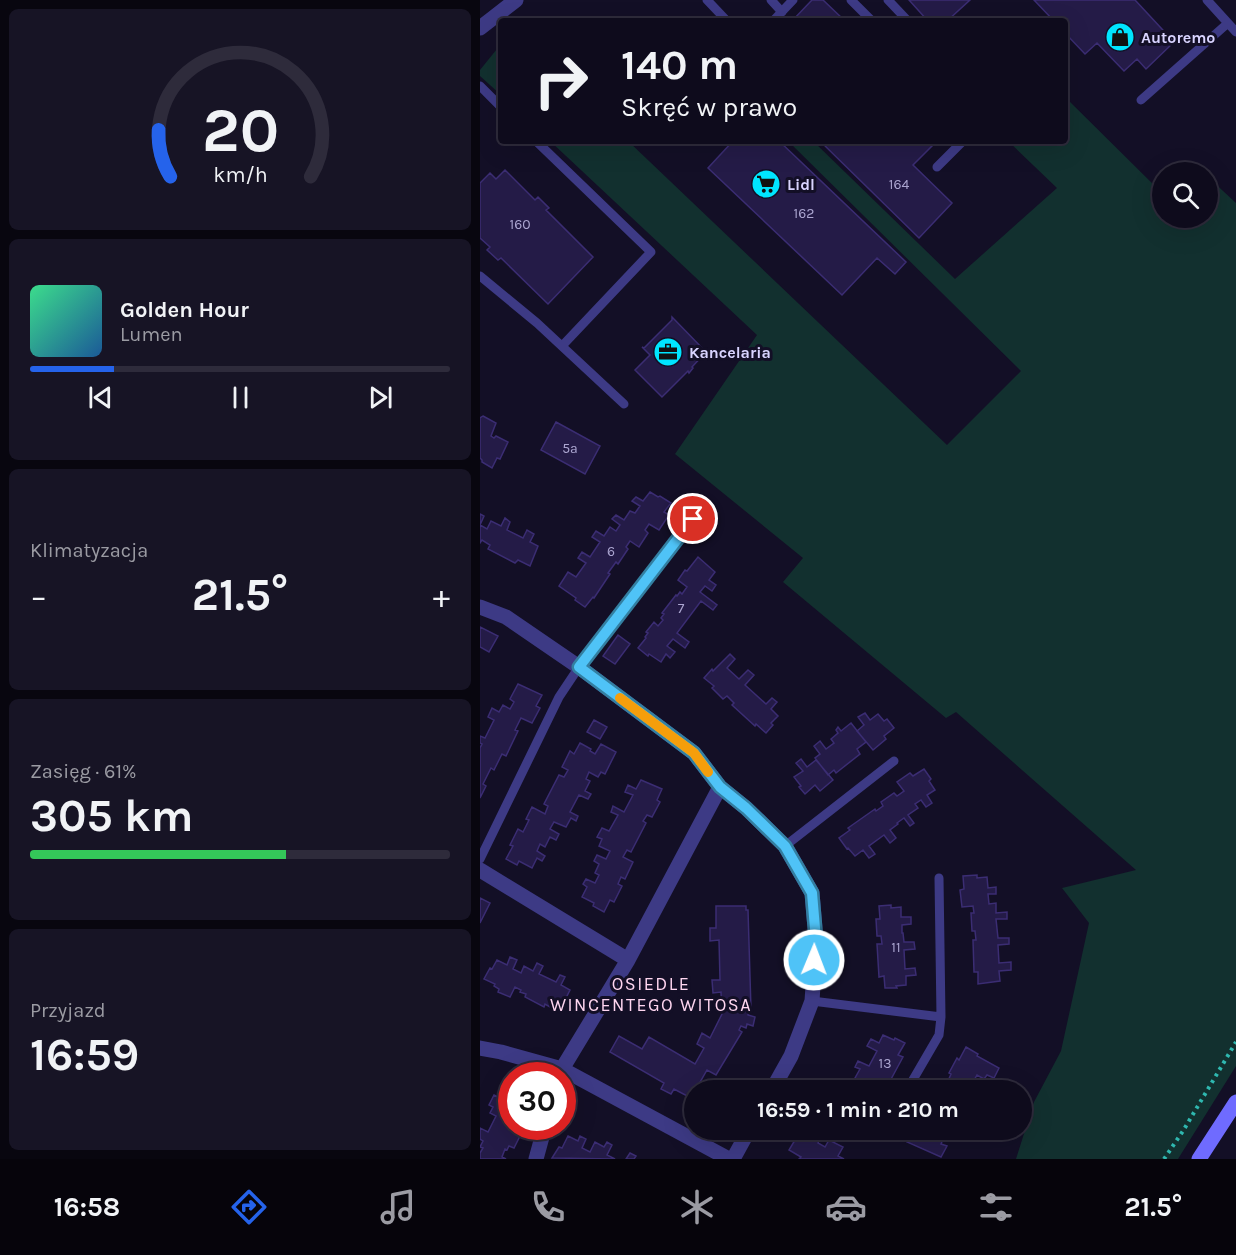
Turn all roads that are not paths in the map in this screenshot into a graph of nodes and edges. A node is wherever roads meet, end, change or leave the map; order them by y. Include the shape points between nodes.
1 (516, 0) edge
2 (707, 0) edge
3 (771, 0) edge
4 (793, 0) edge
5 (851, 0) edge
6 (888, 0) edge
7 (1207, 0) edge
8 (782, 12) junction
9 (724, 18) edge
10 (776, 18) edge
11 (869, 18) edge
12 (905, 18) edge
13 (1228, 23) junction
14 (480, 28) edge
15 (1236, 32) edge
16 (480, 86) edge
17 (1141, 100) dead end
18 (498, 104) edge
19 (539, 144) edge
20 (960, 144) edge
21 (937, 166) dead end
22 (480, 276) edge
23 (562, 346) junction
24 (624, 404) dead end
25 (693, 519) dead end
26 (480, 607) edge
27 (579, 667) junction
28 (894, 761) dead end
29 (720, 787) junction
30 (785, 846) junction
31 (480, 859) edge
32 (480, 870) edge
33 (939, 878) dead end
34 (628, 960) junction
35 (812, 1001) junction
36 (940, 1017) junction
37 (480, 1048) edge
38 (531, 1062) edge
39 (567, 1062) edge
40 (576, 1080) edge
41 (778, 1080) edge
42 (914, 1080) edge
43 (1236, 1102) edge
44 (541, 1140) edge
45 (743, 1140) edge
46 (536, 1159) edge
47 (731, 1159) edge
48 (1199, 1159) edge

1 - 14 street
2 - 9 lane
3 - 8 lane
4 - 8 lane
5 - 11 lane
6 - 12 lane
7 - 13 lane
8 - 10 lane
13 - 15 lane
13 - 17 lane
16 - 18 lane
19 - 23 lane via 651,252
20 - 21 lane
22 - 23 lane
23 - 24 lane
25 - 27 lane
26 - 27 street via 506,617
27 - 29 street via 694,753
27 - 31 lane via 559,697
28 - 30 lane
29 - 30 street
29 - 34 street
30 - 35 street via 812,893 816,940
32 - 34 street
33 - 36 lane
34 - 39 street
35 - 36 lane
35 - 41 street
36 - 42 lane via 939,1035
37 - 38 street
40 - 47 street
43 - 48 main road
44 - 46 street
45 - 47 street

